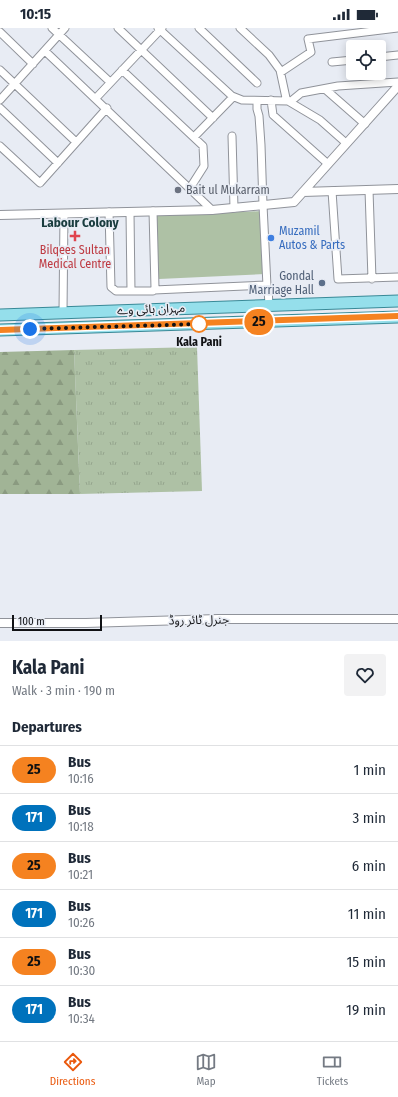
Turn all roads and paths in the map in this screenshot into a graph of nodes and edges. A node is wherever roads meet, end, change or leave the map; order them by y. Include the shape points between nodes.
1 (52, 28) edge
2 (65, 28) edge
3 (118, 28) edge
4 (199, 28) edge
5 (240, 28) edge
6 (398, 28) edge
7 (160, 29) edge
8 (0, 32) edge
9 (60, 35) junction
10 (45, 50) junction
11 (141, 50) junction
12 (398, 54) edge
13 (386, 56) edge
14 (346, 61) edge
15 (332, 62) dead end
16 (33, 64) junction
17 (0, 70) edge
18 (122, 70) junction
19 (281, 72) junction
20 (110, 82) junction
21 (398, 82) edge
22 (257, 83) dead end
23 (15, 84) junction
24 (398, 87) edge
25 (324, 89) junction
26 (233, 97) junction
27 (96, 98) junction
28 (0, 100) edge
29 (272, 100) junction
30 (257, 101) junction
31 (289, 102) junction
32 (0, 108) edge
33 (107, 108) junction
34 (213, 118) junction
35 (365, 124) junction
36 (232, 136) dead end
37 (194, 137) junction
38 (76, 142) junction
39 (346, 144) junction
40 (0, 146) edge
41 (58, 163) junction
42 (328, 164) junction
43 (190, 188) junction
44 (398, 189) edge
45 (369, 190) junction
46 (332, 191) junction
47 (303, 192) junction
48 (262, 205) junction
49 (234, 208) junction
50 (212, 210) junction
51 (153, 211) junction
52 (109, 212) junction
53 (130, 212) junction
54 (64, 214) junction
55 (0, 215) edge
56 (398, 277) edge
57 (372, 279) junction
58 (267, 286) junction
59 (154, 290) junction
60 (131, 291) junction
61 (398, 301) edge
62 (354, 302) junction
63 (269, 305) junction
64 (64, 312) junction
65 (0, 315) edge
66 (398, 316) edge
67 (354, 318) junction
68 (0, 330) edge
69 (398, 619) edge
70 (0, 623) edge

1 - 9 street
2 - 9 street
3 - 11 street
4 - 22 street
5 - 19 street via 269,55
6 - 19 street via 308,39 311,52
7 - 11 street
7 - 26 street
8 - 16 street
9 - 10 street
9 - 20 street
10 - 16 street
10 - 27 street
11 - 18 street
11 - 34 street
12 - 13 street
14 - 15 street
16 - 23 street
17 - 23 street
18 - 20 street
18 - 37 street
19 - 31 street
20 - 27 street
21 - 25 street
23 - 28 street
23 - 38 street
24 - 35 street
25 - 31 street via 301,93
25 - 35 street
26 - 30 street
26 - 34 street
27 - 33 street
29 - 30 street
29 - 31 street
29 - 42 street via 273,115
30 - 48 street
31 - 39 street via 320,120
32 - 41 street
33 - 38 street
33 - 43 street
34 - 37 street
35 - 39 street
36 - 49 street
37 - 43 street via 203,146 204,166
38 - 41 street
39 - 42 street
40 - 41 street via 40,183
42 - 47 street
43 - 50 street
44 - 45 street
45 - 46 street
45 - 57 street
46 - 47 street
46 - 57 street via 337,277 340,280
47 - 48 street via 294,202
48 - 49 street
48 - 58 street
49 - 50 street
50 - 51 street
51 - 53 street
51 - 59 street
52 - 53 street
52 - 54 street
52 - 60 street via 111,287 116,291
53 - 60 street
54 - 55 street
54 - 64 street
56 - 57 street
58 - 59 street
58 - 63 street
59 - 60 street
61 - 62 main road, مہران ہائی وے
62 - 63 main road, مہران ہائی وے
62 - 67 main road
63 - 64 main road, مہران ہائی وے
64 - 65 main road, مہران ہائی وے
66 - 67 main road, مہران ہائی وے
67 - 68 main road, مہران ہائی وے
69 - 70 street, جنرل ٹائر روڈ

